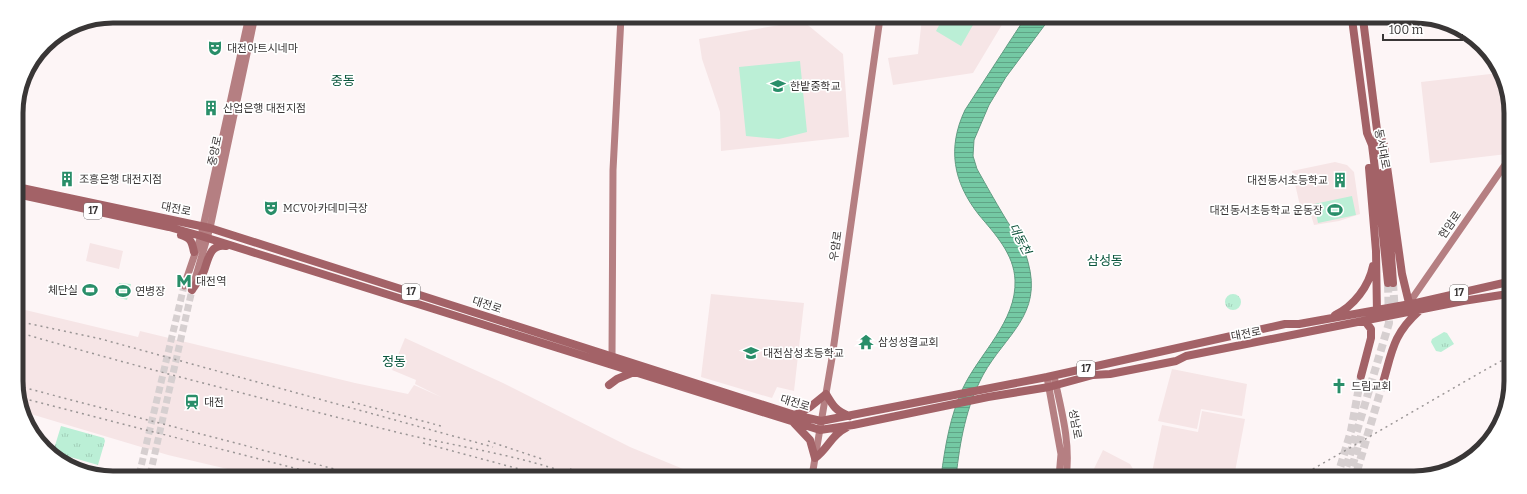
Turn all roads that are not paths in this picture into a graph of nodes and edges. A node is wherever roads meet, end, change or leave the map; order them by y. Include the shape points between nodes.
1 (248, 23) edge
2 (253, 23) edge
3 (621, 23) edge
4 (879, 23) edge
5 (1353, 23) edge
6 (1364, 23) edge
7 (1377, 130) junction
8 (1367, 133) junction
9 (1504, 166) edge
10 (23, 188) edge
11 (23, 195) edge
12 (169, 227) junction
13 (207, 227) junction
14 (204, 237) junction
15 (244, 249) junction
16 (194, 252) junction
17 (1376, 252) junction
18 (1504, 283) edge
19 (184, 286) tunnel mouth
20 (192, 290) joint
21 (1504, 295) edge
22 (1409, 303) junction
23 (1376, 309) junction
24 (1419, 311) junction
25 (1401, 314) junction
26 (1329, 318) junction
27 (1378, 318) junction
28 (1366, 321) junction
29 (612, 358) junction
30 (634, 372) junction
31 (1360, 376) tunnel mouth
32 (1050, 377) junction
33 (609, 385) dead end
34 (1052, 386) junction
35 (1382, 386) tunnel mouth
36 (989, 393) junction
37 (826, 394) junction
38 (849, 416) junction
39 (793, 417) junction
40 (821, 421) junction
41 (853, 425) junction
42 (820, 430) junction
43 (815, 458) junction
44 (813, 471) edge
45 (1060, 471) edge
46 (1066, 471) edge

1 - 13 main road, 중앙로
2 - 13 main road, 중앙로
3 - 29 main road via 612,170
4 - 37 main road, 우암로
5 - 8 main road, 동서대로
6 - 7 main road, 동서대로
7 - 8 main road, 동서대로 via 1376,143 1389,226 1390,283 1372,146
7 - 22 main road via 1384,145 1402,274
8 - 17 main road
9 - 22 main road, 현암로
10 - 13 main road, 대전로 / 17
11 - 12 main road, 대전로 / 17
12 - 14 main road, 대전로 / 17
12 - 16 main road via 189,238
13 - 14 main road, 중앙로
13 - 29 main road, 대전로 / 17
14 - 15 main road, 대전로 / 17
14 - 16 main road, 중앙로
14 - 20 main road, 중앙로
15 - 20 main road via 222,245 211,251 204,272
15 - 30 main road, 대전로 / 17
16 - 19 main road, 중앙로
17 - 23 main road
17 - 26 main road via 1371,275 1361,292 1342,312
18 - 22 main road, 대전로 / 17
21 - 24 main road, 대전로
22 - 23 main road, 대전로 / 17
22 - 25 main road, 현암로
23 - 26 main road, 대전로 / 17
23 - 27 main road
24 - 25 main road, 대전로
24 - 35 main road via 1406,323 1396,338
25 - 27 main road, 대전로
26 - 32 main road, 대전로 / 17 via 1285,324
27 - 28 main road, 대전로
28 - 31 main road via 1371,329 1371,338
28 - 34 main road, 대전로 via 1186,356 1176,361 1093,375
29 - 39 main road, 대전로 / 17
30 - 33 main road
30 - 39 main road, 대전로 / 17
32 - 34 main road, 성남로
32 - 36 main road, 대전로 / 17
34 - 36 main road, 대전로
34 - 45 main road, 성남로 via 1061,454
34 - 46 main road, 성남로 via 1068,453
36 - 38 main road, 대전로 / 17 via 950,396
36 - 41 main road, 대전로 via 948,405
37 - 38 main road via 838,412
37 - 39 main road
37 - 40 main road, 우암로
38 - 40 main road, 대전로 / 17
39 - 40 main road, 대전로 / 17
39 - 42 main road, 대전로 / 17
39 - 43 main road via 810,440
40 - 42 main road, 우암로
41 - 42 main road, 대전로
41 - 43 main road via 838,432 828,442 825,451
42 - 43 main road, 우암로
43 - 44 main road, 우암로

